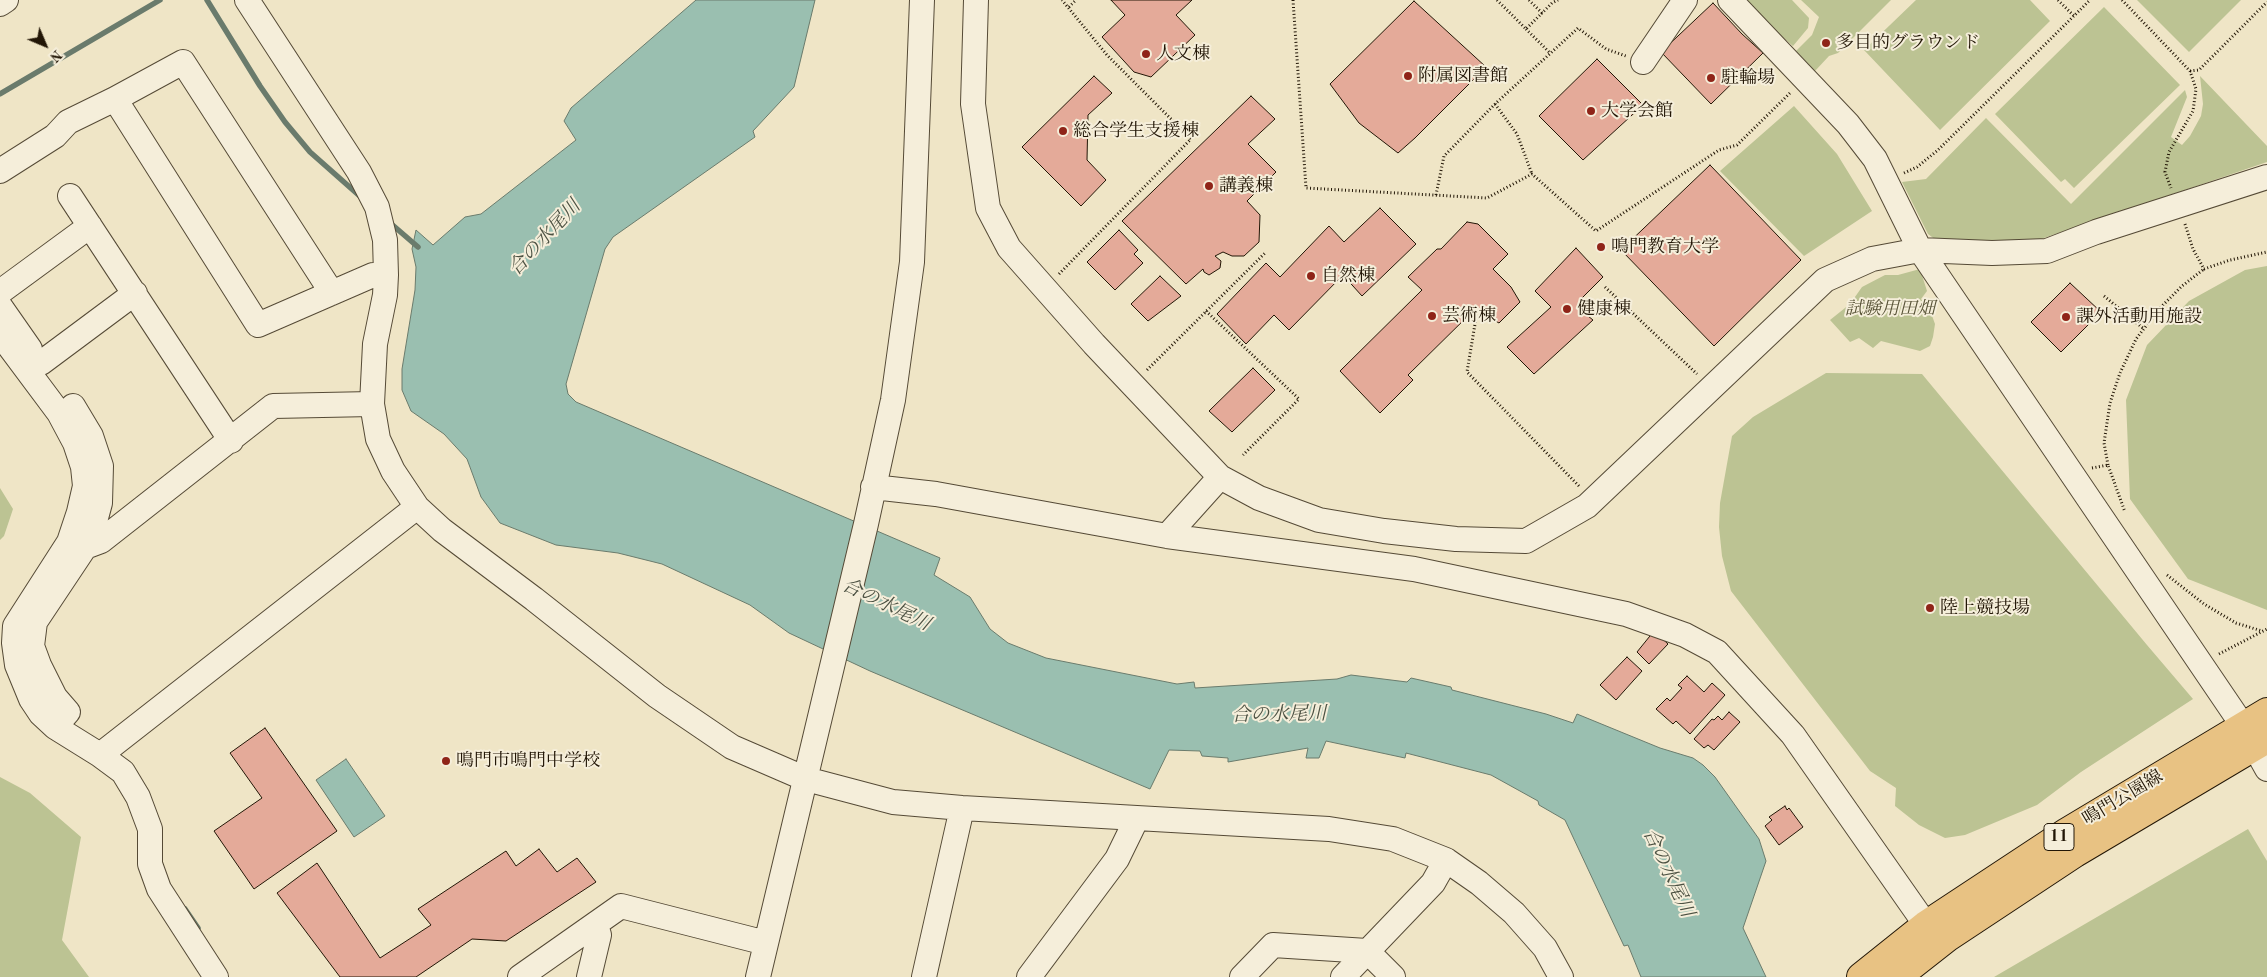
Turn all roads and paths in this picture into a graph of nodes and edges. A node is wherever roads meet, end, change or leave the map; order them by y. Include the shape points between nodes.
1 (6, 0) edge
2 (247, 0) edge
3 (922, 0) edge
4 (976, 0) edge
5 (1062, 0) edge
6 (1076, 0) edge
7 (1293, 0) edge
8 (1497, 0) edge
9 (1529, 0) edge
10 (1558, 0) edge
11 (1686, 0) edge
12 (1730, 0) edge
13 (2058, 0) edge
14 (2090, 0) edge
15 (2122, 0) edge
16 (2267, 2) edge
17 (0, 4) edge
18 (1069, 7) junction
19 (1542, 13) junction
20 (2074, 16) junction
21 (1526, 29) junction
22 (1550, 53) junction
23 (1643, 62) joint
24 (2190, 71) junction
25 (1805, 79) junction
26 (115, 99) junction
27 (1495, 104) junction
28 (0, 171) edge
29 (1532, 174) junction
30 (2267, 177) edge
31 (1886, 178) junction
32 (1436, 195) junction
33 (70, 196) dead end
34 (2178, 207) junction
35 (90, 226) junction
36 (1920, 250) junction
37 (1266, 252) dead end
38 (2267, 252) edge
39 (2204, 270) junction
40 (386, 275) junction
41 (1605, 287) dead end
42 (1045, 288) junction
43 (0, 292) edge
44 (135, 293) junction
45 (332, 293) junction
46 (2104, 296) dead end
47 (0, 306) edge
48 (1206, 311) junction
49 (1476, 318) dead end
50 (2144, 329) junction
51 (0, 334) edge
52 (41, 363) junction
53 (1132, 384) junction
54 (1712, 388) junction
55 (372, 404) junction
56 (231, 441) junction
57 (1243, 455) dead end
58 (2108, 465) junction
59 (2071, 472) junction
60 (1220, 477) junction
61 (873, 487) junction
62 (1594, 500) junction
63 (417, 507) junction
64 (2126, 515) dead end
65 (1167, 536) junction
66 (77, 544) junction
67 (2162, 570) dead end
68 (2267, 629) edge
69 (2262, 631) junction
70 (2201, 663) junction
71 (2267, 712) edge
72 (2258, 745) edge
73 (100, 755) junction
74 (806, 779) junction
75 (962, 808) junction
76 (1138, 818) junction
77 (1446, 860) junction
78 (596, 924) junction
79 (1926, 925) junction
80 (766, 943) junction
81 (1367, 951) junction
82 (216, 977) edge
83 (520, 977) edge
84 (588, 977) edge
85 (758, 977) edge
86 (924, 977) edge
87 (1029, 977) edge
88 (1242, 977) edge
89 (1343, 977) edge
90 (1393, 977) edge
91 (1560, 977) edge
92 (1862, 977) edge
93 (1897, 977) edge

1 - 17 street
2 - 40 street via 359,172 377,207 385,240
3 - 61 street via 912,262 893,400
4 - 42 street via 973,104 988,208 1009,248
5 - 18 path
6 - 18 path
7 - 32 path via 1306,188
8 - 21 path
9 - 19 path
10 - 19 path
11 - 23 street
12 - 25 street
13 - 20 path
14 - 20 path
15 - 24 path
16 - 24 path via 2198,70
18 - 42 path via 1107,55 1191,139
19 - 21 path
20 - 31 path via 1938,150 1917,167
21 - 22 path
22 - 23 path via 1578,28 1606,49
22 - 27 path
24 - 34 path via 2196,89 2193,111 2169,152 2165,172
25 - 29 path via 1737,145 1719,150 1596,231
25 - 31 street via 1848,124
26 - 28 street via 68,122 55,136
26 - 45 street via 258,325
26 - 45 street via 183,62
27 - 29 path via 1517,134
27 - 32 path via 1444,156
29 - 32 path via 1487,198
30 - 34 street
31 - 36 street
33 - 35 street
34 - 36 street via 2047,251
34 - 39 path
35 - 43 street
35 - 44 street
36 - 54 street via 1872,259 1825,280
36 - 59 street
37 - 48 path
38 - 39 path
39 - 50 path via 2182,286
40 - 45 street via 373,275
40 - 55 street via 375,344
41 - 54 path
42 - 53 street
44 - 52 street
44 - 56 street
46 - 50 path
47 - 52 street
48 - 53 path
48 - 57 path via 1299,399
49 - 62 path via 1467,372
50 - 58 path via 2120,373 2110,402 2104,443
51 - 66 street via 59,413 75,443 83,467 84,486
52 - 66 street via 71,403 90,436 101,466 100,503 93,529
53 - 60 street
54 - 62 street
55 - 56 street via 273,406
55 - 63 street via 382,447 393,471
56 - 66 street via 101,541
58 - 59 path
58 - 64 path
59 - 70 street
60 - 62 street via 1258,498 1319,520 1456,539 1526,541
60 - 65 street
61 - 65 street via 936,494
61 - 74 street
63 - 73 street
63 - 74 street via 442,530 657,696 732,747
65 - 79 street via 1414,570 1626,614 1685,635 1718,652 1793,735
66 - 73 street via 34,622 32,646 55,697 68,712 56,727
67 - 69 path via 2204,604 2236,624
68 - 69 path
69 - 70 path
70 - 72 street
71 - 72 main road, 鳴門公園線 / 11
72 - 79 main road, 鳴門公園線 / 11 via 2067,832
72 - 93 main road, 鳴門公園線 / 11 via 2075,853 1948,937
73 - 82 street via 123,772 138,797 150,829 150,864 159,889
74 - 75 street via 893,802
74 - 80 street
75 - 76 street
75 - 86 street
76 - 77 street via 1329,829 1393,839
76 - 87 street via 1116,859
77 - 81 street via 1433,882
77 - 91 street via 1514,913 1545,948
78 - 80 street via 621,906
78 - 83 street
78 - 84 street via 599,936
79 - 92 main road, 鳴門公園線 / 11
80 - 85 street
81 - 88 street via 1273,946
81 - 89 street
81 - 90 street

